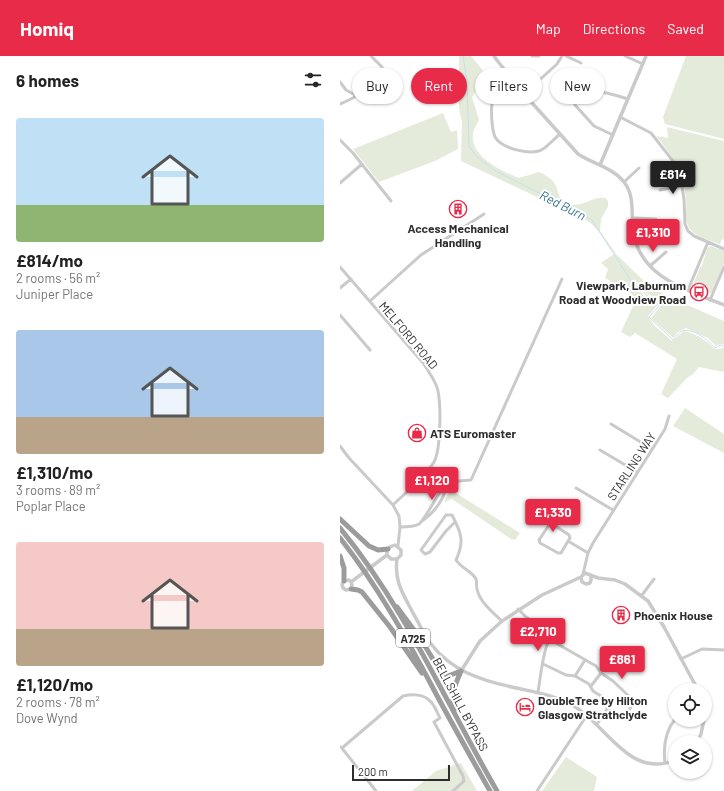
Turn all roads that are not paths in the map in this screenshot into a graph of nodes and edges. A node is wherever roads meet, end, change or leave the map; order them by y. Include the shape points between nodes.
1 (371, 56) edge
2 (494, 56) edge
3 (532, 56) edge
4 (539, 56) edge
5 (562, 56) edge
6 (566, 56) edge
7 (626, 56) edge
8 (646, 56) edge
9 (581, 63) dead end
10 (643, 64) junction
11 (382, 68) edge
12 (503, 68) edge
13 (542, 78) edge
14 (340, 82) edge
15 (352, 93) edge
16 (352, 99) edge
17 (628, 99) junction
18 (340, 104) edge
19 (493, 104) edge
20 (533, 104) edge
21 (620, 118) junction
22 (560, 134) junction
23 (612, 135) junction
24 (340, 140) edge
25 (362, 164) junction
26 (600, 165) junction
27 (639, 168) dead end
28 (624, 182) junction
29 (340, 183) edge
30 (682, 186) junction
31 (660, 190) dead end
32 (392, 201) dead end
33 (484, 214) dead end
34 (633, 218) junction
35 (656, 219) dead end
36 (708, 242) junction
37 (724, 249) edge
38 (666, 252) dead end
39 (340, 266) edge
40 (650, 266) junction
41 (724, 267) edge
42 (351, 279) junction
43 (562, 279) dead end
44 (340, 288) edge
45 (688, 290) junction
46 (710, 300) junction
47 (370, 301) junction
48 (724, 305) edge
49 (340, 315) edge
50 (370, 350) dead end
51 (669, 416) dead end
52 (611, 424) dead end
53 (340, 446) edge
54 (652, 449) junction
55 (600, 450) dead end
56 (637, 472) junction
57 (447, 482) junction
58 (576, 488) dead end
59 (393, 505) junction
60 (613, 510) junction
61 (340, 519) edge
62 (421, 522) junction
63 (455, 522) junction
64 (400, 527) junction
65 (340, 528) edge
66 (340, 538) edge
67 (568, 542) junction
68 (398, 546) junction
69 (388, 549) junction
70 (588, 553) junction
71 (387, 555) junction
72 (340, 556) edge
73 (397, 559) junction
74 (585, 567) junction
75 (589, 574) junction
76 (582, 575) junction
77 (598, 578) junction
78 (654, 579) dead end
79 (592, 580) junction
80 (344, 581) junction
81 (572, 581) junction
82 (351, 582) junction
83 (582, 582) junction
84 (383, 588) junction
85 (341, 589) edge
86 (350, 589) junction
87 (642, 595) junction
88 (518, 609) junction
89 (502, 621) junction
90 (560, 623) dead end
91 (551, 633) junction
92 (550, 638) junction
93 (724, 650) edge
94 (681, 659) junction
95 (585, 660) junction
96 (543, 664) junction
97 (461, 671) junction
98 (601, 673) junction
99 (575, 676) junction
100 (694, 683) edge
101 (591, 686) junction
102 (434, 690) junction
103 (538, 692) junction
104 (607, 709) junction
105 (587, 715) junction
106 (597, 724) junction
107 (670, 727) edge
108 (341, 747) edge
109 (476, 755) junction
110 (668, 763) edge
111 (665, 764) junction
112 (376, 791) edge
113 (453, 791) edge
114 (490, 791) edge
115 (497, 791) edge
116 (537, 791) edge

1 - 11 street
2 - 12 street
3 - 4 street
5 - 13 street
6 - 9 street
7 - 10 street
8 - 10 street
10 - 17 street
14 - 15 street
16 - 18 street
17 - 21 street
17 - 23 street via 608,92 578,93 575,96 575,105 594,126
19 - 22 street via 496,138 503,145 527,153 543,150
20 - 22 street
21 - 23 street
21 - 30 street via 651,133 673,161
22 - 26 street via 578,154
23 - 26 street
24 - 25 street
25 - 29 street
25 - 32 street
26 - 28 street via 612,171
27 - 28 street
28 - 34 street via 631,195
30 - 31 street
30 - 36 street via 686,227 691,234
33 - 47 street via 421,255
34 - 35 street
34 - 40 street via 638,249
36 - 37 street
36 - 45 street
38 - 40 street
39 - 42 street, MELFORD ROAD
40 - 45 street via 664,279
41 - 46 street
42 - 44 street
42 - 47 street, MELFORD ROAD
43 - 57 street via 470,480
45 - 46 street
46 - 48 street
47 - 59 street, MELFORD ROAD via 424,364 438,392 440,438 434,461 428,471
49 - 50 street
51 - 54 street, STARLING WAY via 666,429
52 - 54 street
53 - 59 street
54 - 56 street, STARLING WAY
55 - 56 street
56 - 60 street, STARLING WAY
57 - 62 street
57 - 62 street via 438,506
58 - 60 street
59 - 64 street via 400,516
60 - 70 street, STARLING WAY
61 - 69 highway via 369,546 378,550
62 - 64 street via 411,527
63 - 63 street via 430,552 425,554 421,550 446,516 452,515
63 - 89 street via 460,533 461,548 456,560 477,580 480,597
64 - 68 street
65 - 84 highway, BELLSHILL BYPASS / A725
66 - 102 highway, BELLSHILL BYPASS / A725 via 379,593
67 - 67 street via 561,553 558,553 539,540 549,525 552,525 569,535
67 - 70 street
68 - 69 street via 393,545
68 - 73 street via 401,555
69 - 71 street
70 - 74 street, STARLING WAY
71 - 73 street via 391,559
71 - 82 street
72 - 80 highway via 344,568
73 - 97 street via 398,583 430,643
74 - 75 street
74 - 76 street, STARLING WAY
75 - 76 street
75 - 77 street
75 - 79 street
76 - 81 street
76 - 83 street
77 - 79 street
77 - 87 street via 615,580
78 - 87 street
79 - 83 street via 588,584
80 - 82 street
80 - 85 street
81 - 83 street
81 - 88 street via 542,594
82 - 86 street
84 - 97 highway via 408,620 440,671 448,676
84 - 109 highway, BELLSHILL BYPASS / A725 via 423,655
85 - 86 street
86 - 102 highway via 362,592
87 - 94 street via 660,618
88 - 89 street
88 - 91 street
89 - 97 street via 480,641
90 - 91 street
91 - 92 street
92 - 95 street
92 - 96 street
93 - 94 street via 702,649
94 - 100 street
95 - 98 street via 596,666
95 - 99 street
96 - 99 street via 566,675
96 - 103 street
97 - 103 street via 485,680
97 - 109 highway via 453,690 452,703
98 - 101 street
98 - 104 street via 614,681 634,701 624,719
99 - 101 street
101 - 104 street via 593,691 604,698
102 - 114 highway, BELLSHILL BYPASS / A725
103 - 105 street via 571,704
104 - 106 street
105 - 106 street
105 - 116 street
106 - 111 street via 630,756 647,764
107 - 111 street via 666,737
108 - 112 street
108 - 113 street via 403,696 411,694 424,697 431,701 440,718 434,722 463,776 464,781
109 - 115 highway, BELLSHILL BYPASS / A725
110 - 111 street

